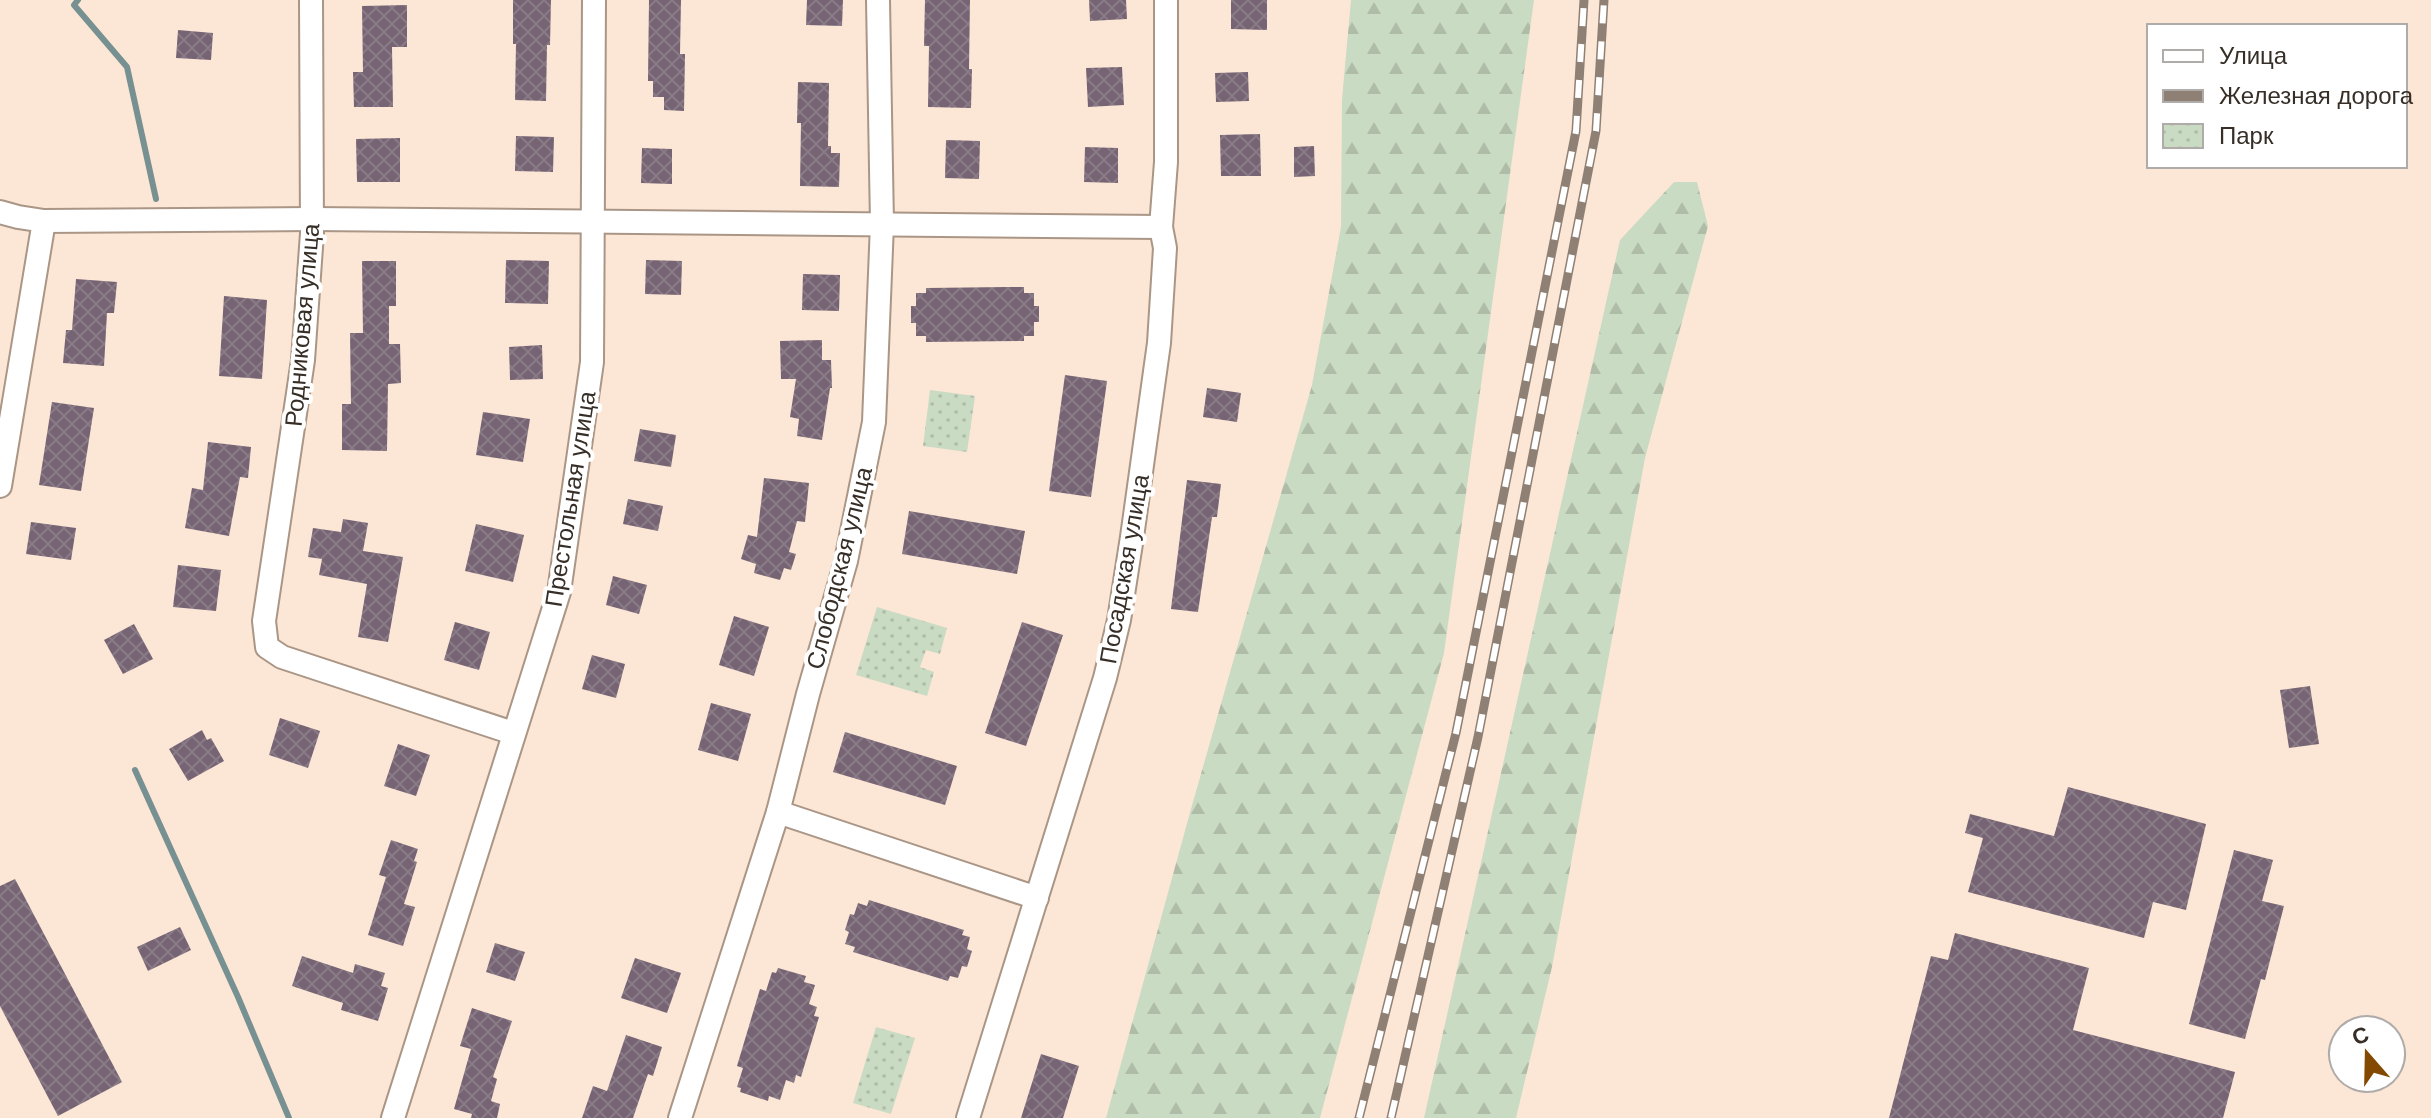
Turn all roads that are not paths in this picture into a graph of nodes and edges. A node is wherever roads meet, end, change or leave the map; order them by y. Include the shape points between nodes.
1 (311, 0) edge
2 (594, 0) edge
3 (878, 0) edge
4 (1166, 0) edge
5 (0, 212) edge
6 (312, 219) junction
7 (44, 221) junction
8 (592, 223) junction
9 (882, 224) junction
10 (1161, 227) junction
11 (0, 486) edge
12 (513, 733) junction
13 (778, 812) junction
14 (1037, 898) junction
15 (393, 1118) edge
16 (680, 1118) edge
17 (968, 1118) edge

1 - 6 street, Родниковая улица
2 - 8 street, Престольная улица
3 - 9 street, Слободская улица
4 - 10 street, Посадская улица
5 - 7 street
6 - 7 street
6 - 8 street
6 - 12 street, Родниковая улица via 303,360 264,621 267,647 282,657
7 - 11 street
8 - 9 street
8 - 12 street, Престольная улица via 592,362 559,592
9 - 10 street
9 - 13 street, Слободская улица via 874,422 846,561
10 - 14 street, Посадская улица via 1165,248 1159,343 1119,620
12 - 15 street, Престольная улица
13 - 14 street
13 - 16 street, Слободская улица
14 - 17 street, Посадская улица

